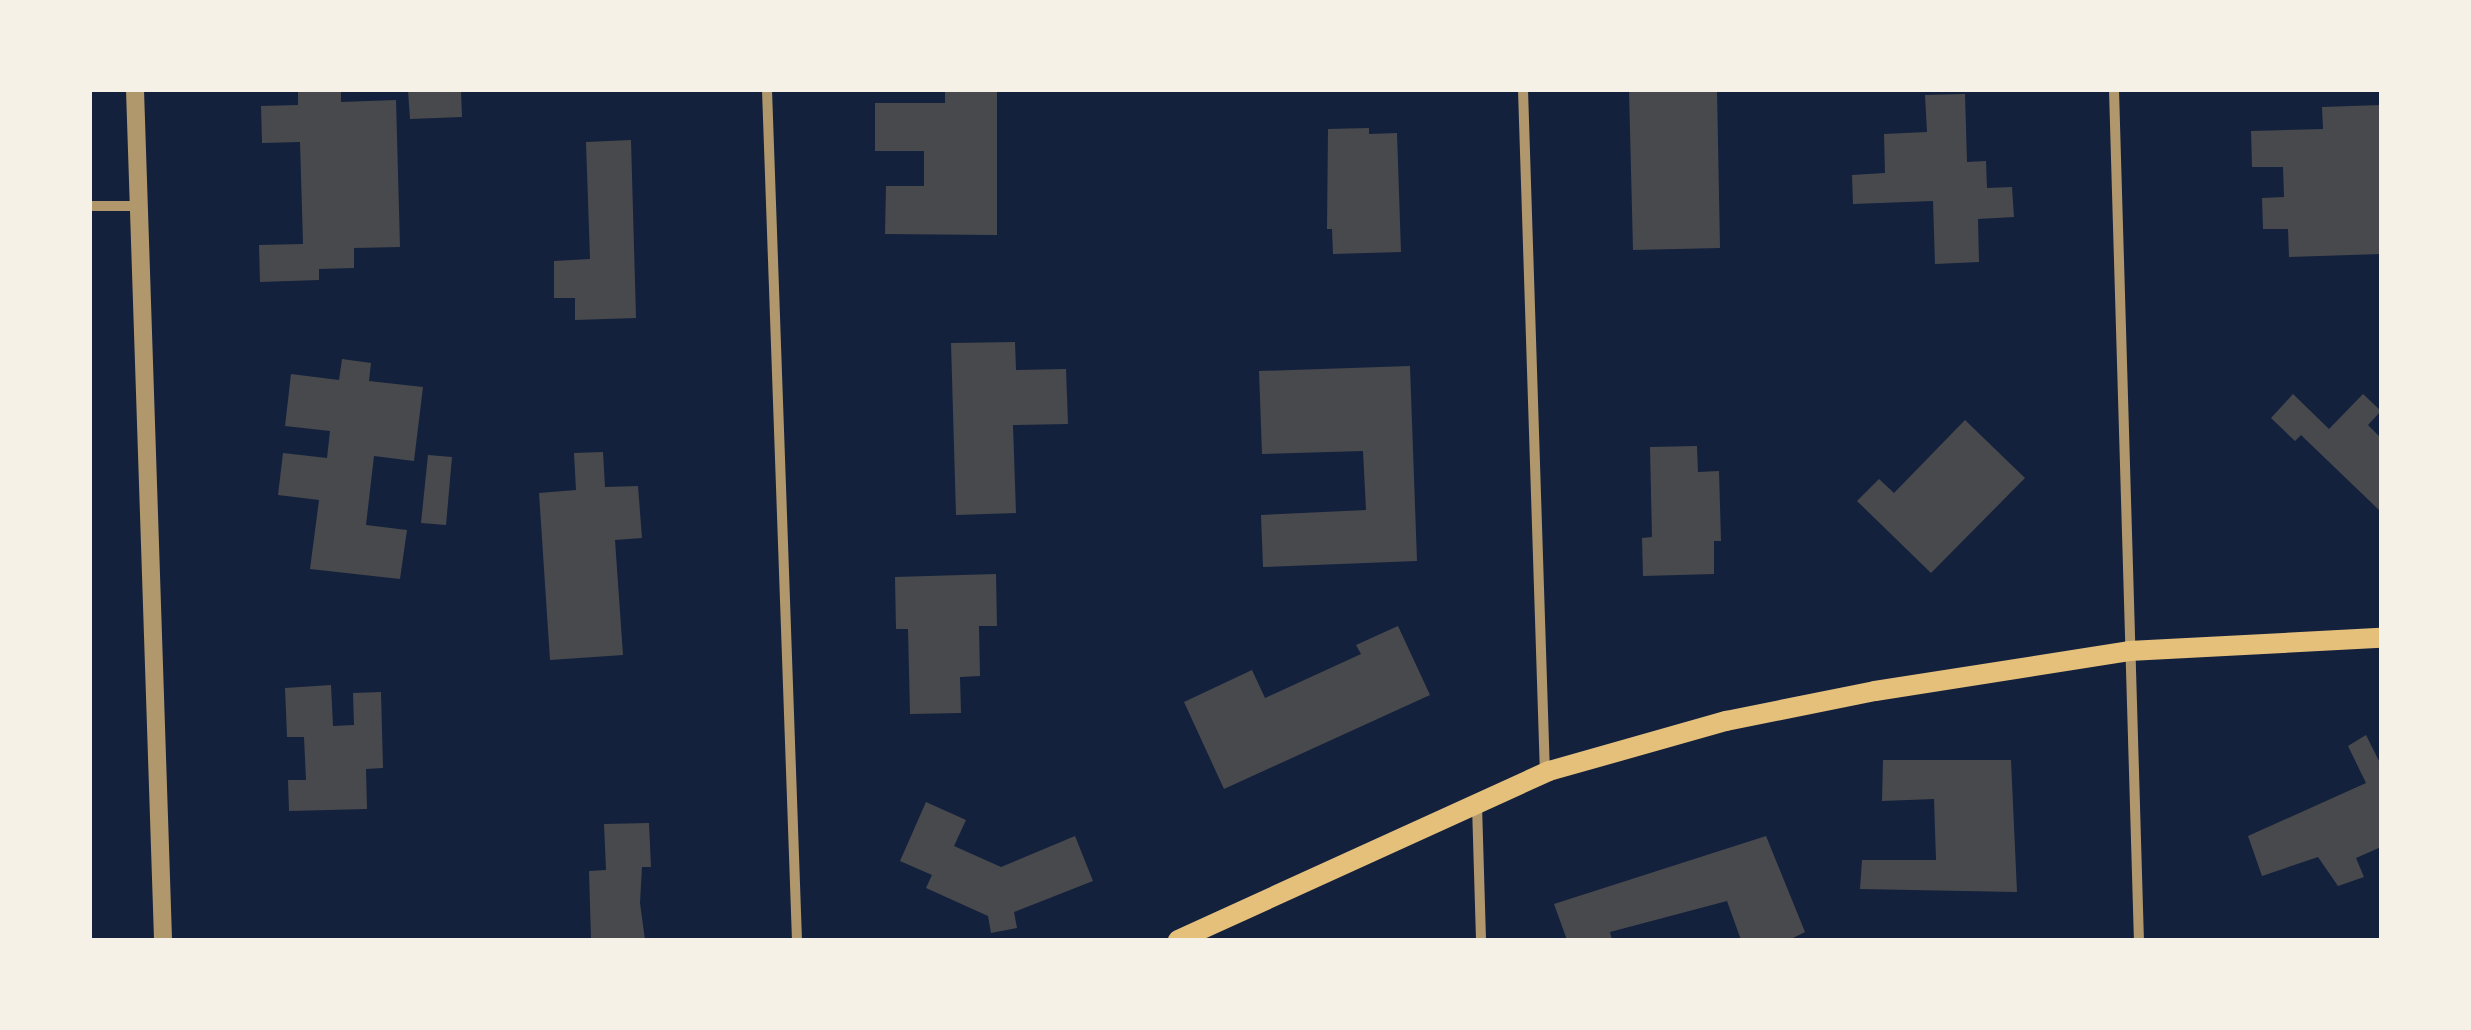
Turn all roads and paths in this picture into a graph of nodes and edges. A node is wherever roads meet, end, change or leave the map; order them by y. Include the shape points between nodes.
1 (135, 90) edge
2 (767, 90) edge
3 (1523, 90) edge
4 (2114, 90) edge
5 (90, 206) edge
6 (139, 206) junction
7 (2381, 638) edge
8 (2129, 651) junction
9 (1545, 773) junction
10 (1477, 804) junction
11 (164, 940) edge
12 (796, 940) edge
13 (1178, 940) edge
14 (1481, 940) edge
15 (2139, 940) edge

1 - 6 street
2 - 12 street
3 - 9 street
4 - 8 street
5 - 6 street
6 - 11 street
7 - 8 main road
8 - 9 main road via 1800,705 1611,750
8 - 15 street
9 - 10 main road
10 - 13 main road
10 - 14 street

